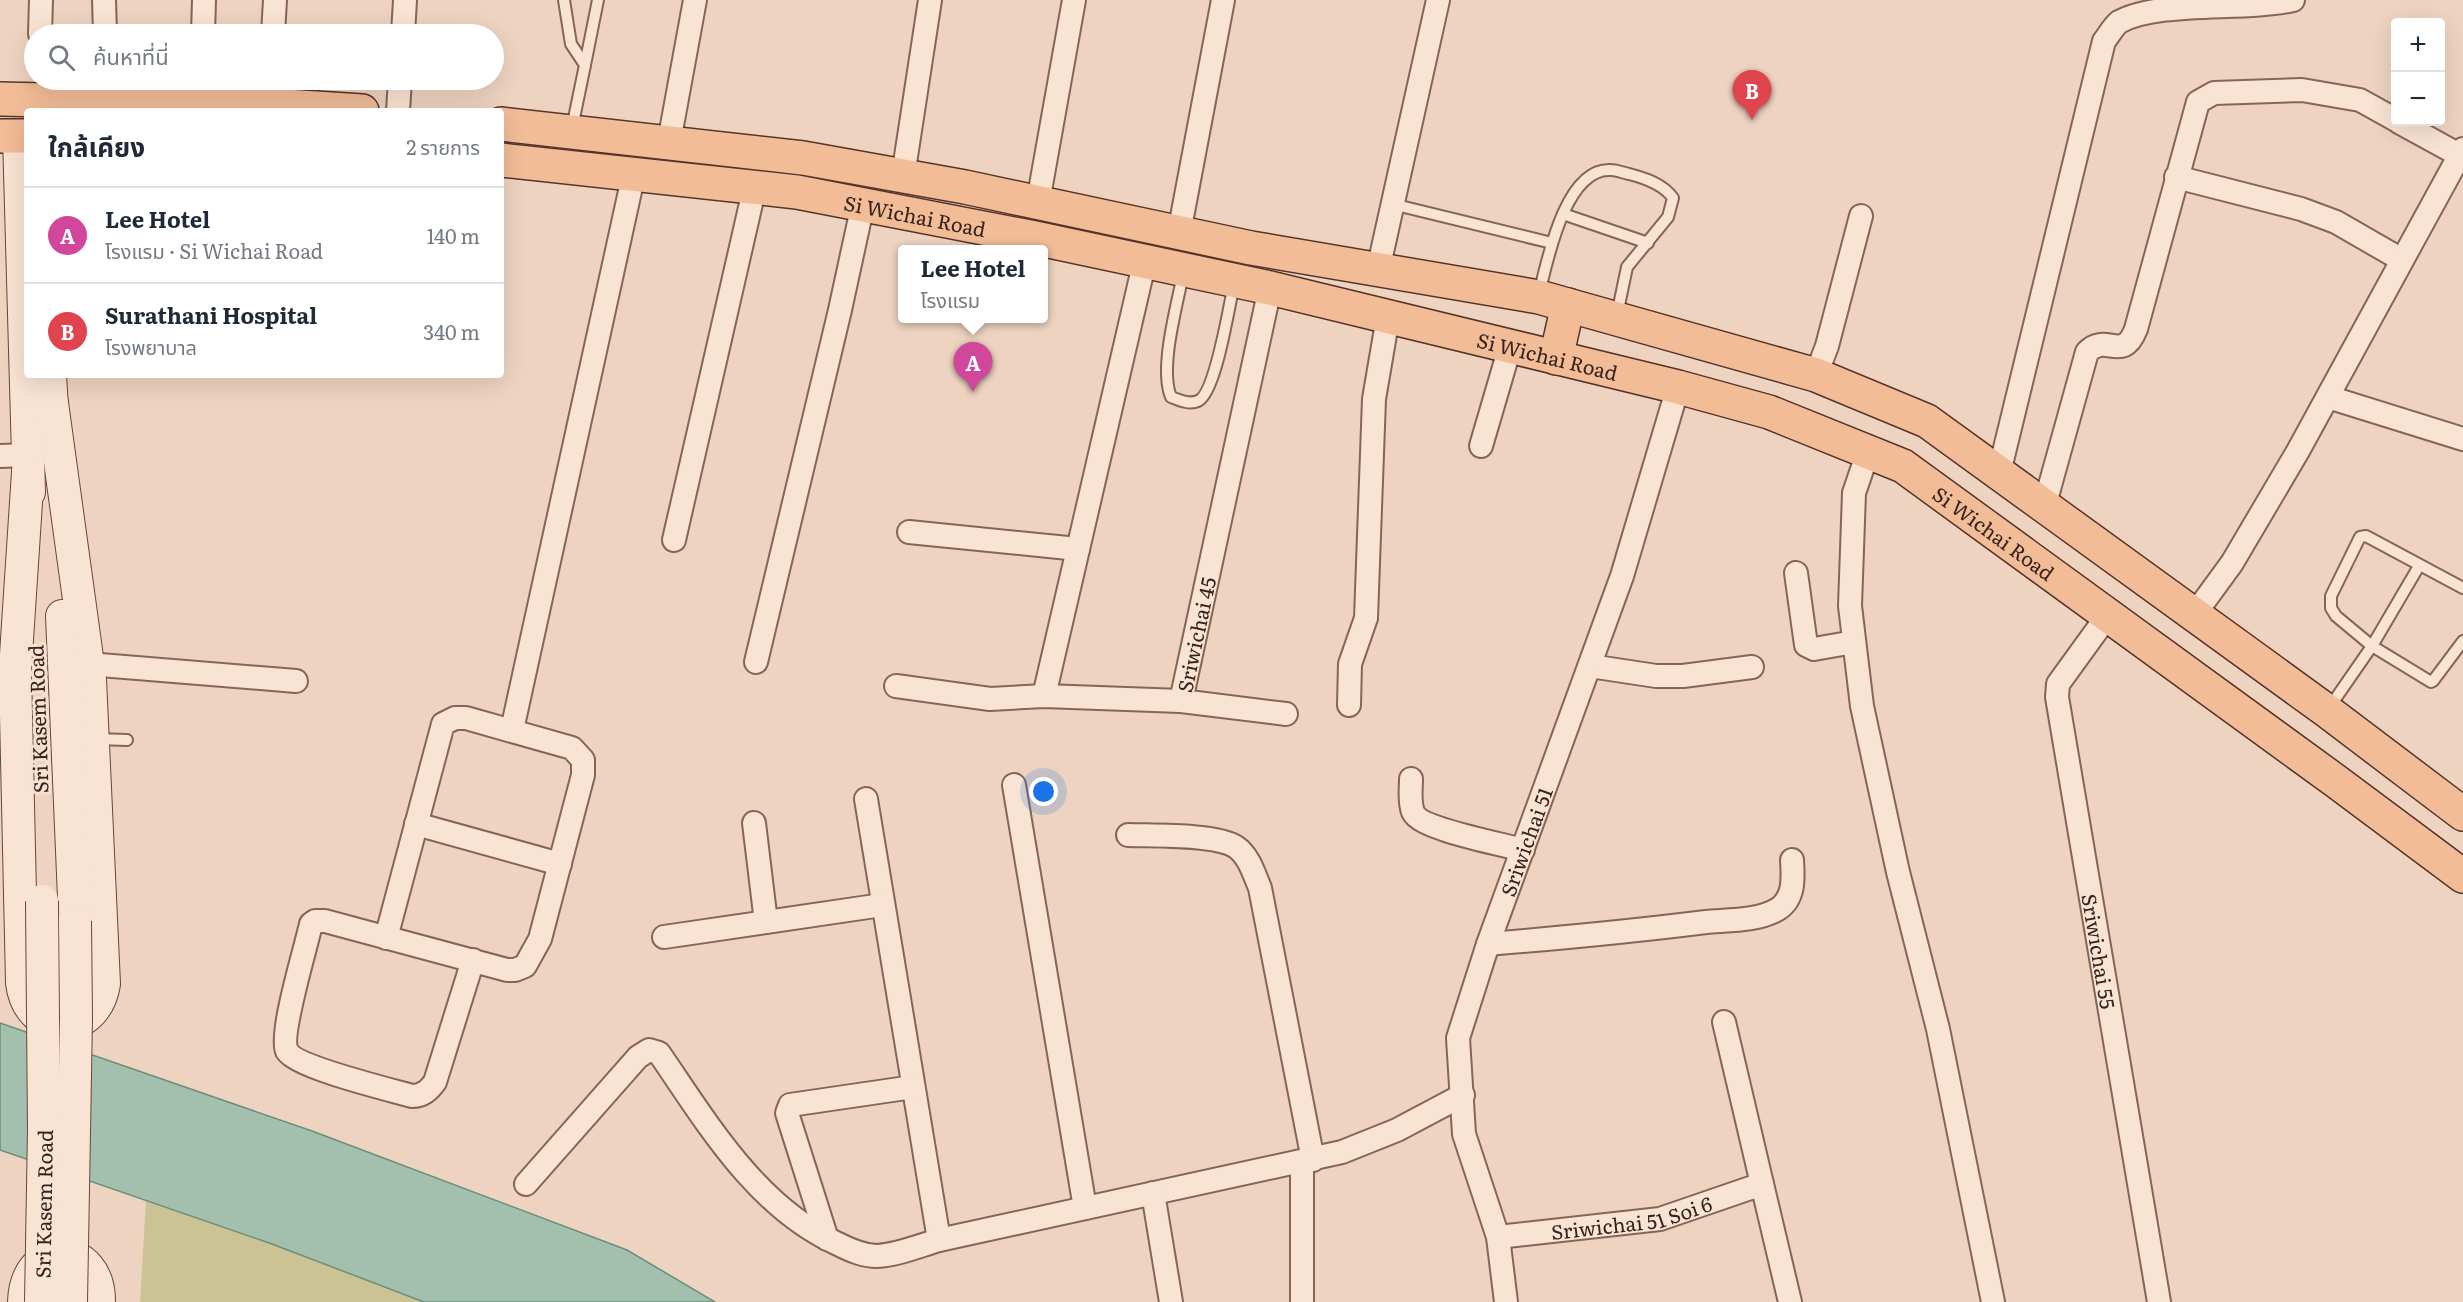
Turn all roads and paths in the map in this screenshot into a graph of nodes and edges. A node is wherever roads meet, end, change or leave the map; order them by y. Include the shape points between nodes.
1 (41, 0) edge
2 (104, 0) edge
3 (204, 0) edge
4 (275, 0) edge
5 (405, 0) edge
6 (564, 0) edge
7 (598, 0) edge
8 (695, 0) edge
9 (930, 0) edge
10 (1074, 0) edge
11 (1223, 0) edge
12 (1438, 0) edge
13 (2293, 0) edge
14 (40, 24) edge
15 (105, 24) edge
16 (203, 24) edge
17 (274, 24) edge
18 (404, 24) edge
19 (585, 65) junction
20 (399, 90) edge
21 (201, 91) edge
22 (271, 92) edge
23 (99, 94) edge
24 (0, 99) edge
25 (60, 108) edge
26 (348, 108) edge
27 (398, 108) edge
28 (2391, 117) edge
29 (22, 122) edge
30 (504, 124) edge
31 (2407, 126) edge
32 (571, 132) junction
33 (669, 142) junction
34 (2462, 154) edge
35 (504, 160) edge
36 (634, 173) junction
37 (903, 176) junction
38 (2176, 177) junction
39 (755, 186) junction
40 (1038, 202) junction
41 (863, 204) junction
42 (1392, 204) junction
43 (1563, 214) junction
44 (1861, 216) dead end
45 (1179, 233) junction
46 (1552, 243) junction
47 (1648, 243) junction
48 (1145, 260) junction
49 (2402, 260) junction
50 (1184, 269) junction
51 (1378, 270) junction
52 (1235, 281) junction
53 (1270, 288) junction
54 (1553, 301) junction
55 (1388, 317) junction
56 (1616, 318) junction
57 (1510, 347) junction
58 (1556, 358) junction
59 (1816, 375) junction
60 (1678, 387) junction
61 (51, 389) edge
62 (2328, 397) junction
63 (2463, 438) edge
64 (1481, 446) dead end
65 (1868, 452) junction
66 (19, 461) edge
67 (1999, 474) junction
68 (2044, 507) junction
69 (909, 532) dead end
70 (674, 540) dead end
71 (1078, 549) junction
72 (2419, 566) junction
73 (1796, 573) dead end
74 (2463, 588) edge
75 (2108, 615) junction
76 (2194, 615) junction
77 (2463, 641) edge
78 (1854, 642) junction
79 (2372, 646) junction
80 (756, 662) dead end
81 (88, 664) junction
82 (1590, 666) junction
83 (1752, 667) dead end
84 (296, 681) dead end
85 (896, 686) dead end
86 (1044, 696) junction
87 (1181, 701) junction
88 (1349, 705) dead end
89 (2327, 711) junction
90 (1286, 714) dead end
91 (512, 730) junction
92 (93, 738) junction
93 (127, 740) dead end
94 (1411, 779) dead end
95 (1014, 785) dead end
96 (866, 799) dead end
97 (2463, 814) edge
98 (754, 823) dead end
99 (416, 824) junction
100 (1128, 835) dead end
101 (1523, 850) junction
102 (1792, 860) dead end
103 (561, 864) junction
104 (2463, 876) edge
105 (882, 905) junction
106 (766, 922) junction
107 (664, 937) dead end
108 (386, 938) junction
109 (1488, 944) junction
110 (473, 960) junction
111 (1724, 1022) dead end
112 (913, 1087) junction
113 (1462, 1095) junction
114 (1307, 1161) junction
115 (526, 1184) dead end
116 (1762, 1184) junction
117 (1153, 1193) junction
118 (1085, 1208) junction
119 (1498, 1237) junction
120 (826, 1239) junction
121 (939, 1240) junction
122 (24, 1302) edge
123 (41, 1302) edge
124 (71, 1302) edge
125 (99, 1302) edge
126 (1171, 1302) edge
127 (1302, 1302) edge
128 (1506, 1302) edge
129 (1791, 1302) edge
130 (1993, 1302) edge
131 (2159, 1302) edge

1 - 14 street
2 - 15 street
3 - 16 street
4 - 17 street
5 - 18 street
6 - 19 lane via 571,45
7 - 19 lane
8 - 33 street
9 - 37 street
10 - 40 street
11 - 45 street
12 - 42 street
13 - 67 street via 2166,4 2140,9 2118,23 2104,41
19 - 32 lane
20 - 27 street
21 - 22 main road
21 - 23 main road
22 - 26 main road
23 - 25 main road
24 - 29 main road
28 - 38 street via 2360,99 2328,93 2214,93 2198,102
29 - 66 main road, Sri Kasem Road
30 - 32 main road, Si Wichai Road
31 - 34 street
32 - 33 main road, Si Wichai Road
33 - 37 main road, Si Wichai Road via 803,158
34 - 49 street
35 - 36 main road, Si Wichai Road
36 - 39 main road, Si Wichai Road
36 - 91 street
37 - 40 main road, Si Wichai Road
38 - 49 street via 2301,209 2336,222
38 - 68 street via 2131,342 2125,346 2103,344 2087,352
39 - 41 main road, Si Wichai Road
39 - 70 street
40 - 45 main road, Si Wichai Road
41 - 48 main road, Si Wichai Road
41 - 80 street
42 - 46 lane
42 - 51 street
43 - 46 lane
43 - 47 lane
43 - 47 lane via 1580,186 1595,174 1610,170 1634,176 1666,188 1673,198 1668,217
44 - 59 street
45 - 51 main road, Si Wichai Road
46 - 54 lane
47 - 56 lane via 1628,267
48 - 50 main road, Si Wichai Road
48 - 71 street
49 - 62 street
50 - 52 main road, Si Wichai Road
50 - 52 lane via 1166,386 1171,397 1183,402 1197,402 1212,382
51 - 54 main road, Si Wichai Road
52 - 53 main road, Si Wichai Road
53 - 55 main road, Si Wichai Road
53 - 87 street, Sriwichai 45
54 - 56 main road, Si Wichai Road
54 - 58 main road
55 - 57 main road, Si Wichai Road
55 - 88 street via 1374,399 1366,618 1350,664
56 - 59 main road, Si Wichai Road
57 - 58 main road, Si Wichai Road
57 - 64 street
58 - 60 main road, Si Wichai Road
59 - 67 main road, Si Wichai Road via 1927,421
60 - 65 main road, Si Wichai Road via 1769,412
60 - 82 street, Sriwichai 51 via 1622,576
61 - 81 main road
61 - 124 main road, Sri Kasem Road, bridge via 75,921
62 - 63 street
62 - 76 street via 2232,563
65 - 75 main road, Si Wichai Road via 1903,466
65 - 78 street via 1854,493 1850,606
66 - 92 main road via 15,670 22,983 29,1008 49,1023 75,1024 87,1018 96,1009 103,991
66 - 123 main road, Sri Kasem Road, bridge via 42,901
67 - 68 main road, Si Wichai Road
68 - 76 main road, Si Wichai Road
69 - 71 street
71 - 86 street
72 - 74 lane
72 - 79 lane
72 - 79 lane via 2371,537 2360,537 2331,596 2331,608
73 - 78 street via 1806,645 1814,649
75 - 104 main road, Si Wichai Road
75 - 131 street, Sriwichai 55 via 2058,684 2057,697
76 - 89 main road, Si Wichai Road
77 - 79 lane via 2431,682
78 - 130 street via 1862,706 1938,1029
79 - 89 lane
81 - 84 street
81 - 92 main road
82 - 83 street via 1656,676
82 - 101 street, Sriwichai 51
85 - 86 street, Sriwichai 45 via 990,699
86 - 87 street, Sriwichai 45
87 - 90 street
89 - 97 main road, Si Wichai Road
91 - 99 street via 466,718 443,724
91 - 103 street via 572,748 583,760 583,775
92 - 93 lane
94 - 101 street via 1413,811 1419,820
95 - 118 street
96 - 105 street
98 - 106 street
99 - 103 street
99 - 108 street
100 - 114 street via 1219,840 1236,847 1249,862 1260,888
101 - 109 street, Sriwichai 51
102 - 109 street via 1789,899 1777,910 1628,932
103 - 110 street via 540,939 525,966 515,970
105 - 106 street
105 - 112 street
106 - 107 street
108 - 110 street
108 - 110 street via 325,921 311,924 284,1038 293,1058 418,1096 435,1082
109 - 113 street, Sriwichai 51 via 1458,1038
111 - 116 street
112 - 120 street via 790,1105 787,1113
112 - 121 street
113 - 114 street via 1369,1143
113 - 119 street, Sriwichai 51 via 1464,1134
114 - 117 street
114 - 127 street
115 - 120 street via 638,1057 653,1051 740,1166 796,1222
116 - 119 street, Sriwichai 51 Soi 6 via 1660,1219
116 - 129 street
117 - 118 street
117 - 126 street
118 - 121 street
119 - 128 street, Sriwichai 51
120 - 121 street via 875,1256
122 - 125 main road via 32,1269 51,1256 74,1257 84,1262 97,1282

